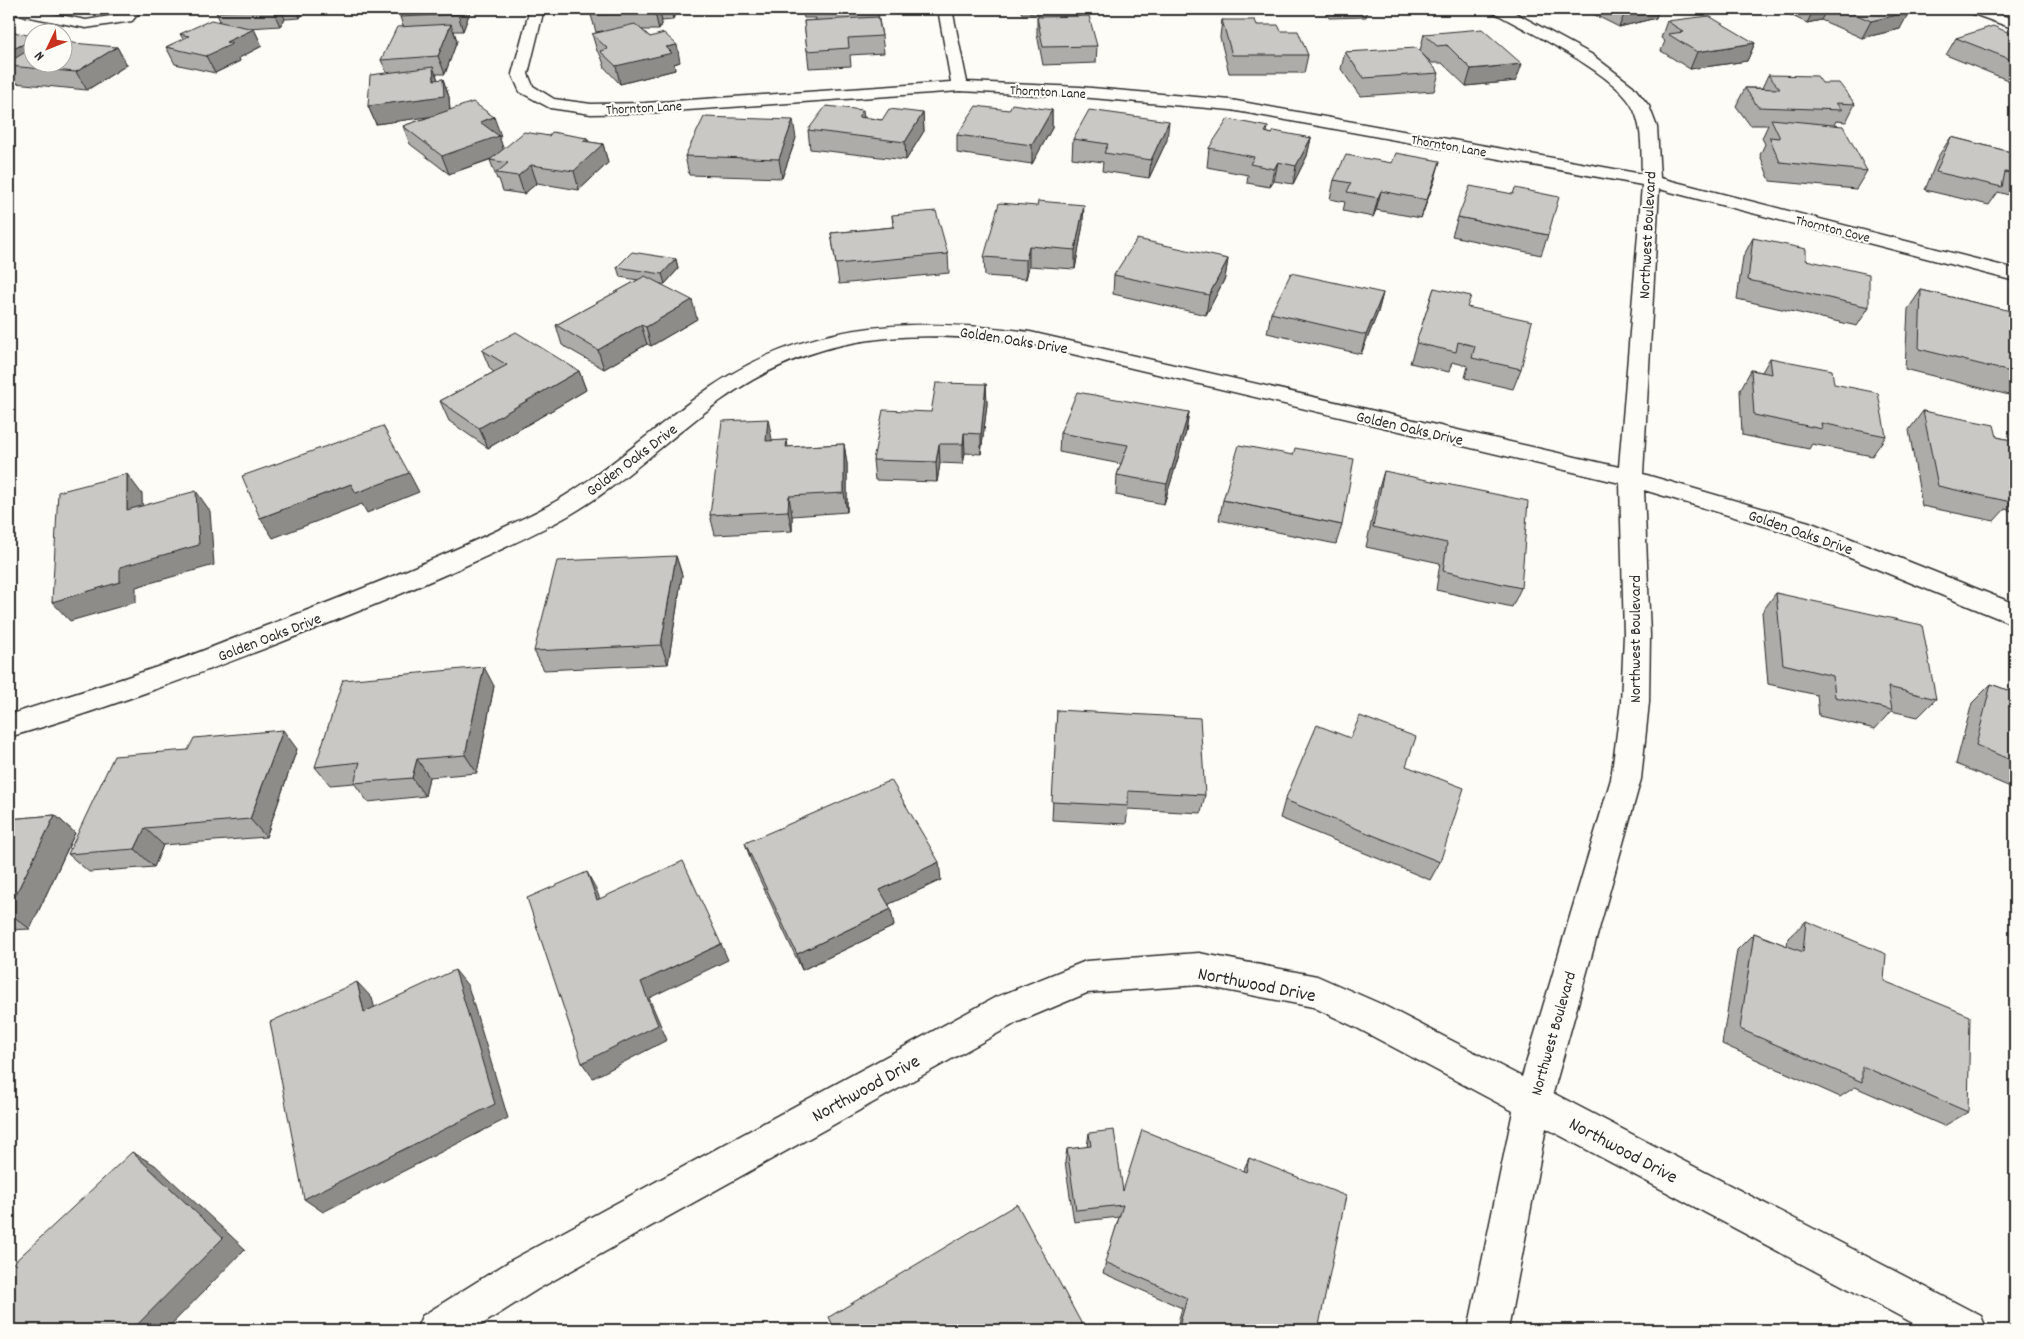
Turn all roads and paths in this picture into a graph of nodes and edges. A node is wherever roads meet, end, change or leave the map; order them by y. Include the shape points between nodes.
1 (12, 9) edge
2 (537, 9) edge
3 (945, 9) edge
4 (1498, 9) edge
5 (1973, 9) edge
6 (131, 13) edge
7 (2015, 25) edge
8 (960, 86) junction
9 (1651, 182) junction
10 (2015, 275) edge
11 (1632, 478) junction
12 (2015, 615) edge
13 (9, 726) edge
14 (1533, 1100) junction
15 (436, 1330) edge
16 (1488, 1330) edge
17 (1967, 1330) edge

1 - 6 street via 86,24
2 - 8 street, Thornton Lane via 520,74 526,88 550,103 591,109 645,108
3 - 8 street
4 - 9 street, Northwest Boulevard via 1586,57 1627,89 1641,106 1649,127
5 - 7 street
8 - 9 street, Thornton Lane via 1080,92 1231,106
9 - 10 street, Thornton Cove
9 - 11 street, Northwest Boulevard
11 - 12 street, Golden Oaks Drive via 1800,528
11 - 13 street, Golden Oaks Drive via 1030,338 943,329 856,336 813,345 770,361 732,382 594,490 517,532 334,611 161,678
11 - 14 street, Northwest Boulevard via 1637,635 1635,702 1626,779
14 - 15 street, Northwood Drive via 1317,992 1199,969 1086,977 1006,1010 524,1275
14 - 16 street, Northwest Boulevard
14 - 17 street, Northwood Drive

